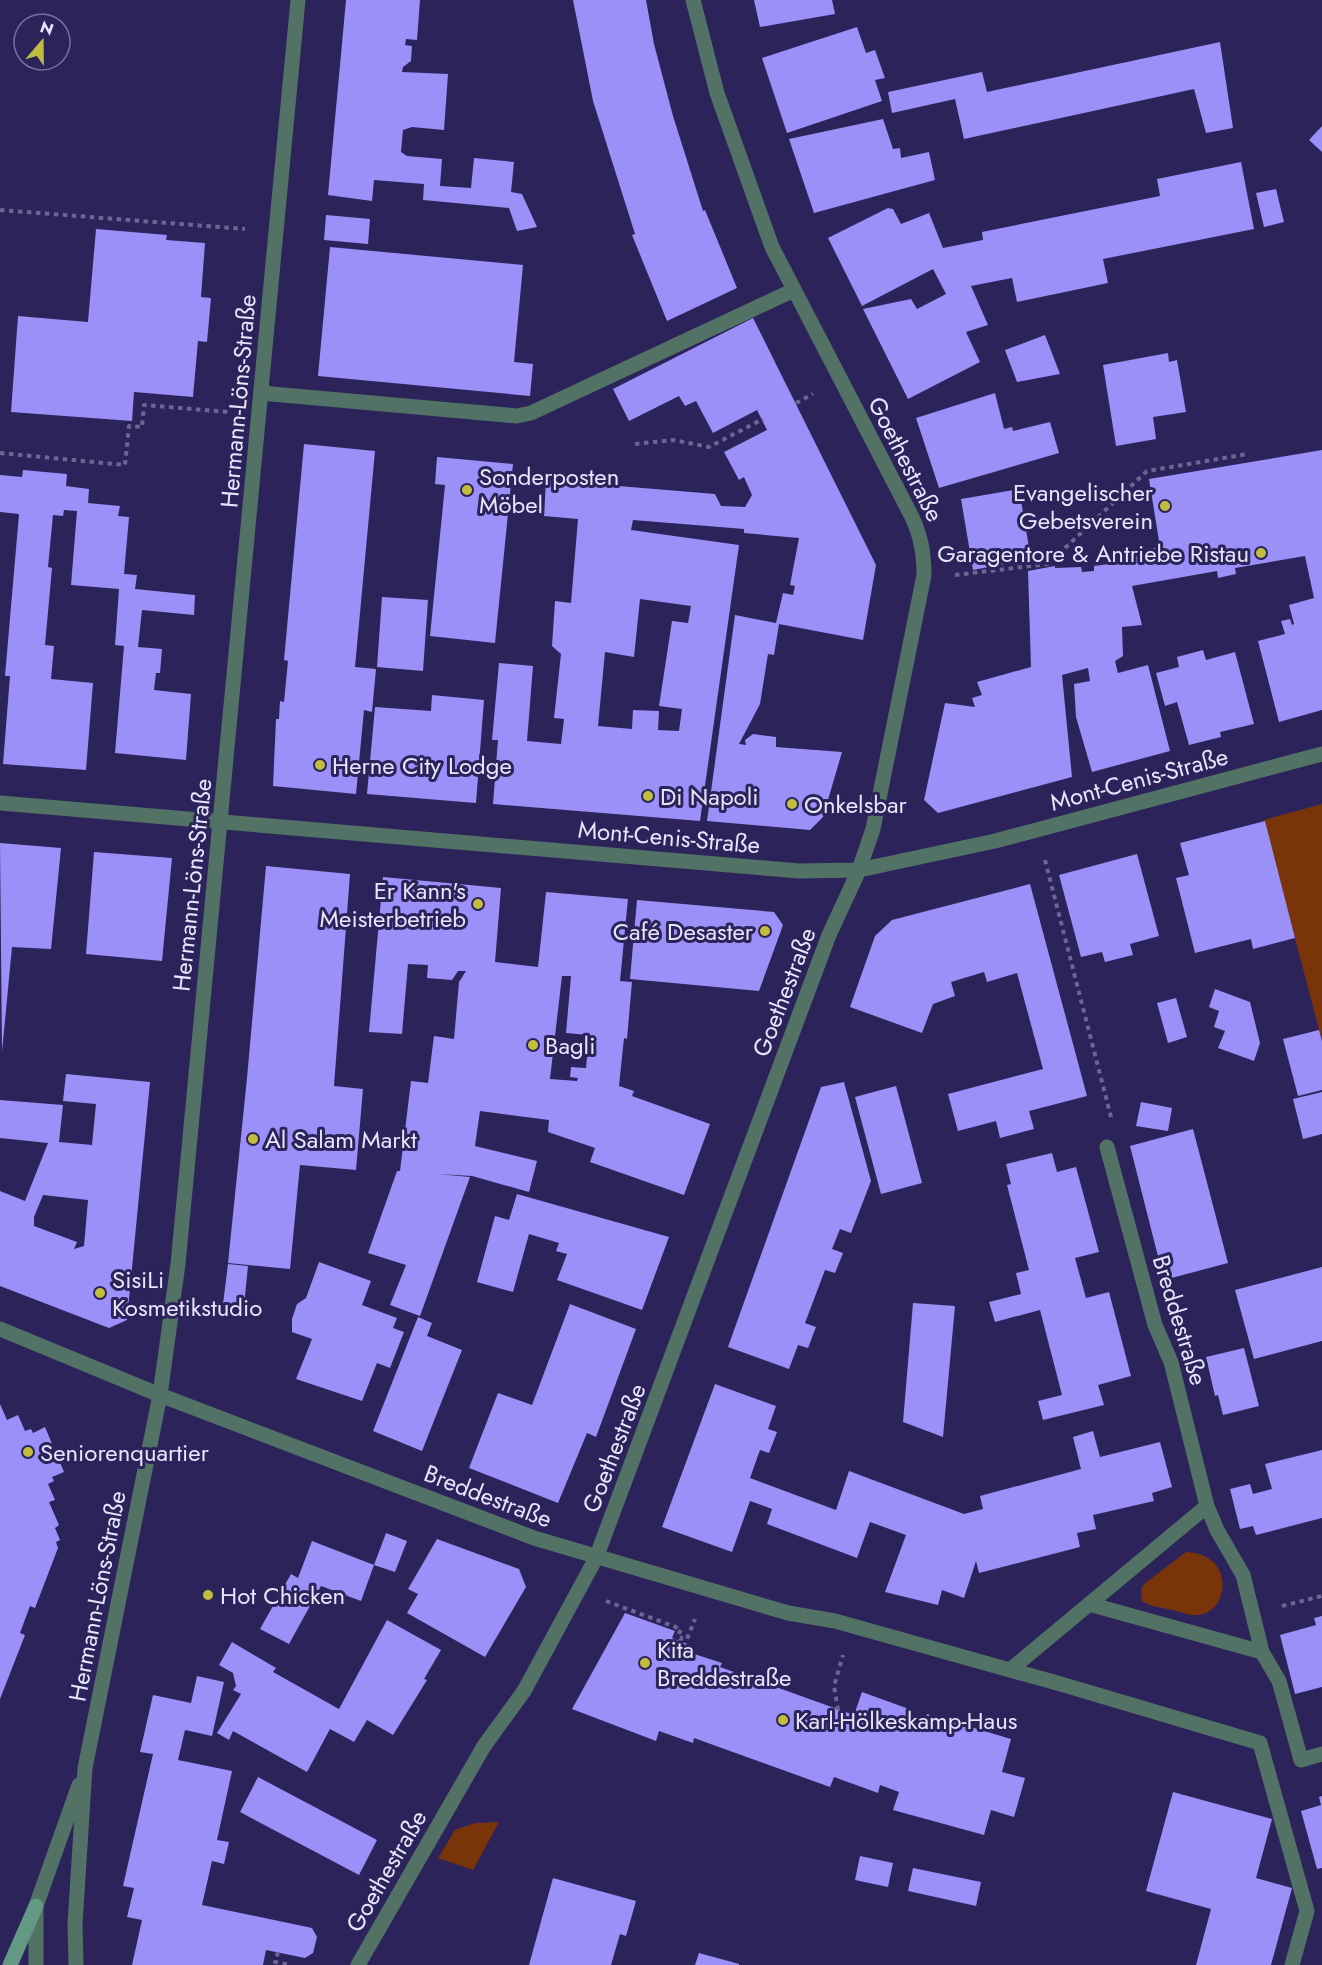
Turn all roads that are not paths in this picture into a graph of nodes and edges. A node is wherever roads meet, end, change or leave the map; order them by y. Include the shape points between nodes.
1 (298, 0) edge
2 (693, 0) edge
3 (794, 290) junction
4 (261, 393) junction
5 (1322, 754) edge
6 (0, 803) edge
7 (221, 822) junction
8 (859, 870) junction
9 (1107, 1147) road end
10 (0, 1329) edge
11 (160, 1395) junction
12 (1207, 1506) junction
13 (596, 1558) junction
14 (1089, 1604) junction
15 (1262, 1652) junction
16 (1010, 1670) junction
17 (1322, 1754) edge
18 (86, 1768) junction
19 (36, 1906) junction
20 (10, 1965) edge
21 (36, 1965) edge
22 (76, 1965) edge
23 (358, 1965) edge
24 (1292, 1965) edge

1 - 4 street, Hermann-Löns-Straße
2 - 3 street, Goethestraße via 742,170 771,247
3 - 4 street via 531,413 517,416
3 - 8 street, Goethestraße via 920,535 924,554 924,575 879,805
4 - 7 street, Hermann-Löns-Straße
5 - 8 street, Mont-Cenis-Straße via 1037,830
6 - 7 street, Mont-Cenis-Straße
7 - 8 street, Mont-Cenis-Straße via 799,871
7 - 11 street, Hermann-Löns-Straße via 178,1264
8 - 13 street, Goethestraße via 829,935
9 - 12 street, Breddestraße via 1155,1325 1171,1362
10 - 11 street, Breddestraße
11 - 13 street, Breddestraße
11 - 18 street, Hermann-Löns-Straße
12 - 14 street
12 - 15 street, Breddestraße via 1243,1575
13 - 16 street, Breddestraße
13 - 23 street, Goethestraße via 524,1691 484,1746
14 - 15 street
14 - 16 street
15 - 17 street, Breddestraße via 1279,1681 1301,1760
16 - 24 street, Breddestraße via 1260,1743 1307,1911
18 - 19 street, Hermann-Löns-Straße
18 - 22 street, Hermann-Löns-Straße via 75,1924
19 - 20 main road
19 - 21 street, Hermann-Löns-Straße

